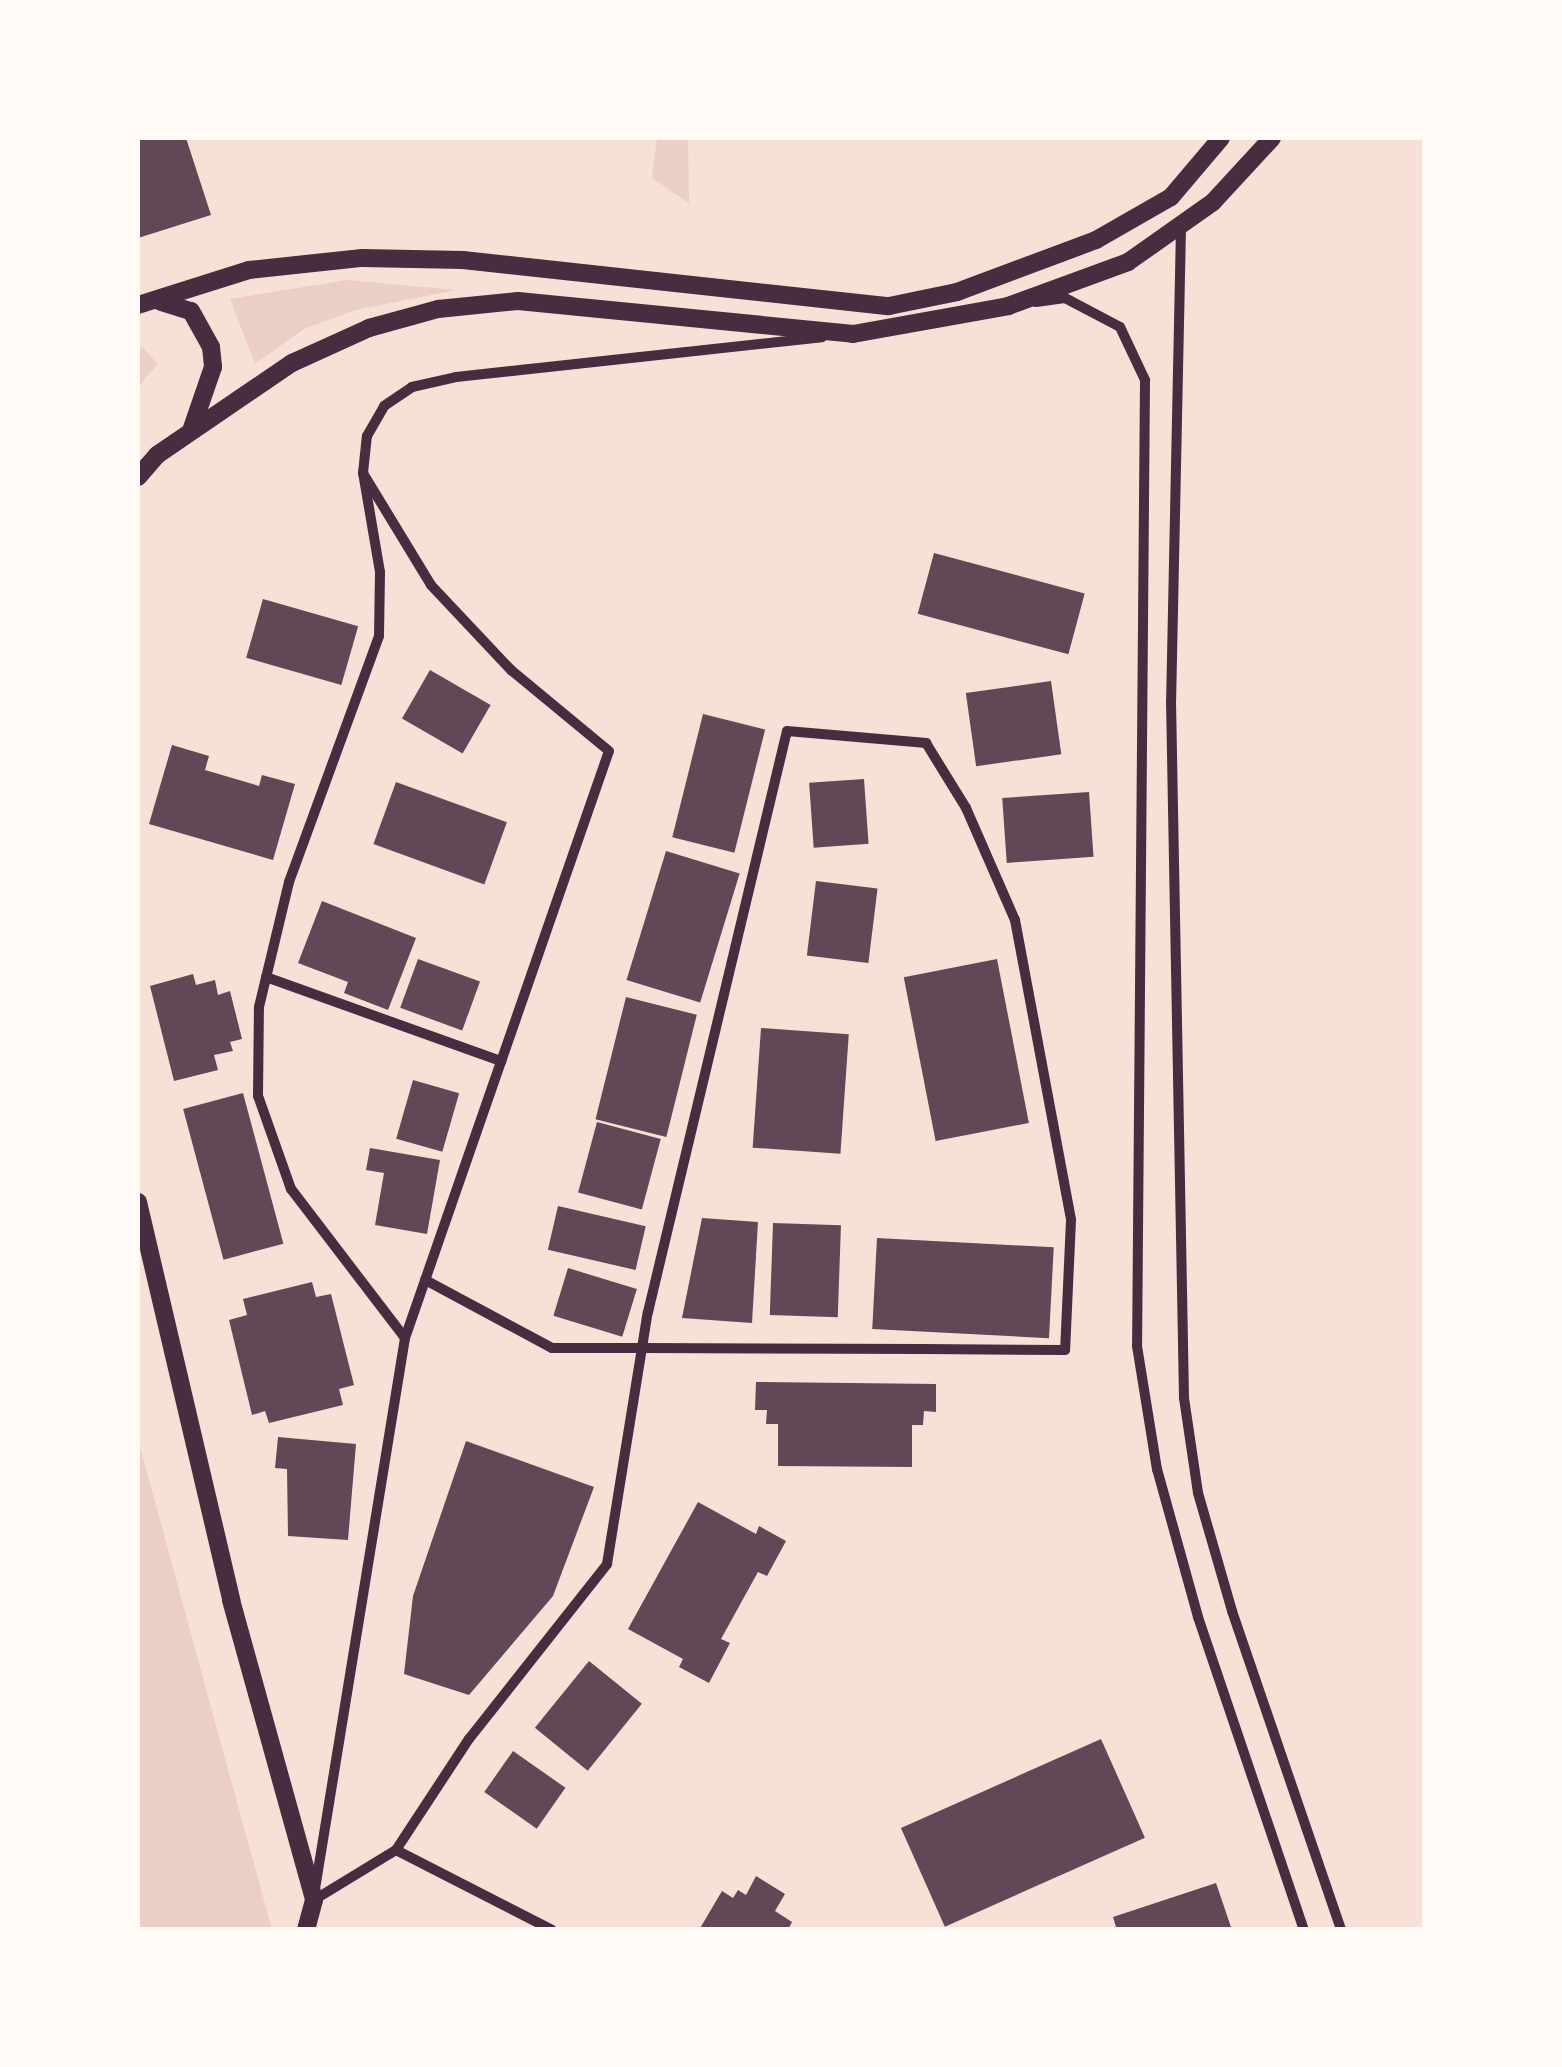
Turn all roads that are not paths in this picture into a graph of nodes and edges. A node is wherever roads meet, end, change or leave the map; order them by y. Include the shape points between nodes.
1 (1221, 138) edge
2 (1272, 138) edge
3 (1181, 228) junction
4 (139, 305) edge
5 (1008, 306) junction
6 (854, 334) junction
7 (190, 430) junction
8 (362, 473) junction
9 (138, 476) edge
10 (266, 978) junction
11 (501, 1061) junction
12 (138, 1202) edge
13 (425, 1280) junction
14 (405, 1338) junction
15 (642, 1348) junction
16 (396, 1850) junction
17 (314, 1900) junction
18 (306, 1930) edge
19 (552, 1930) edge
20 (1304, 1930) edge
21 (1341, 1930) edge

1 - 4 street via 1171,197 1096,240 957,292 889,306 463,260 362,258 249,270
2 - 3 street
3 - 5 street via 1128,262
3 - 21 street via 1171,701 1184,1398 1198,1493 1232,1611
4 - 7 street via 169,300 204,327 213,367
5 - 6 street
5 - 20 street via 1065,298 1120,326 1145,380 1137,1346 1157,1469 1198,1617
6 - 7 street via 518,301 438,309 331,342
6 - 8 street via 412,387 384,406 367,436
7 - 9 street
8 - 10 street via 380,572 379,636 289,882
8 - 11 street via 431,585 511,670 609,750
10 - 11 street
10 - 14 street via 259,1007 258,1096 291,1189
11 - 13 street
12 - 17 street via 231,1600
13 - 14 street
13 - 15 street via 552,1348
14 - 17 street
15 - 15 street via 787,731 926,743 973,824 1015,920 1071,1220 1066,1350
15 - 16 street via 607,1564 470,1739
16 - 17 street
16 - 19 street
17 - 18 street

